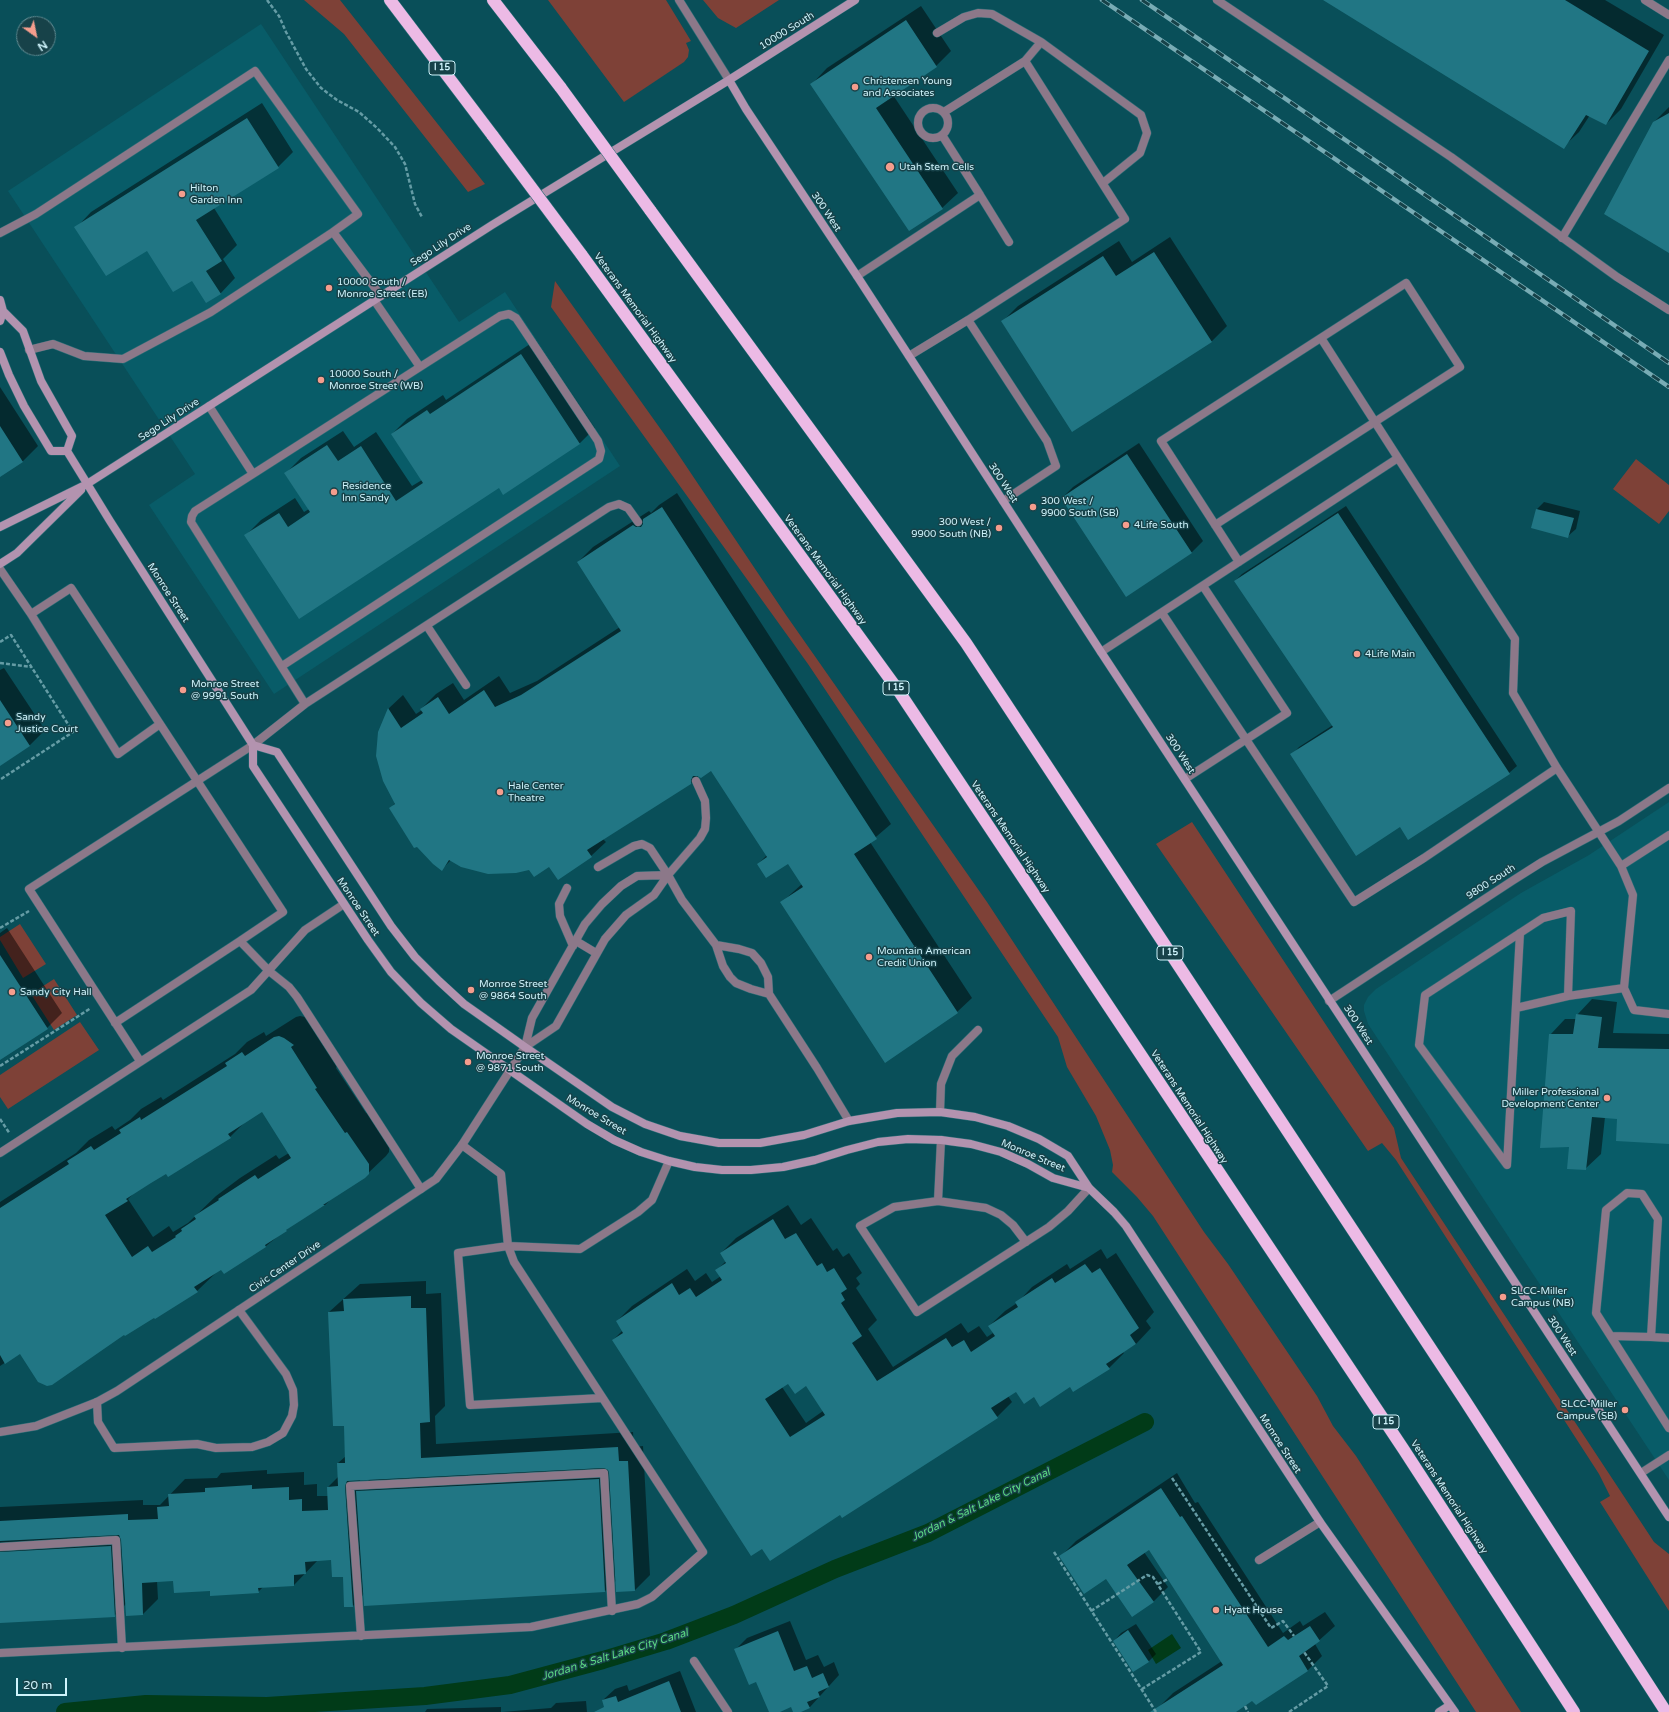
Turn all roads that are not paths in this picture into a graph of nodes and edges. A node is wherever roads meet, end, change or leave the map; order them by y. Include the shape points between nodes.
1 (390, 0) edge
2 (493, 0) edge
3 (679, 0) edge
4 (855, 0) edge
5 (1217, 0) edge
6 (1645, 0) edge
7 (1669, 15) edge
8 (937, 33) dead end
9 (1041, 42) junction
10 (1669, 60) edge
11 (1025, 61) junction
12 (729, 80) junction
13 (944, 112) junction
14 (942, 135) junction
15 (1103, 183) junction
16 (980, 195) junction
17 (333, 232) junction
18 (0, 233) edge
19 (1562, 238) junction
20 (1010, 242) dead end
21 (857, 276) junction
22 (378, 298) junction
23 (0, 300) edge
24 (1669, 310) edge
25 (3, 312) junction
26 (968, 320) junction
27 (0, 321) edge
28 (1321, 338) junction
29 (29, 350) junction
30 (0, 352) edge
31 (909, 356) junction
32 (420, 367) junction
33 (209, 406) junction
34 (1375, 422) junction
35 (67, 451) junction
36 (1398, 458) junction
37 (253, 474) junction
38 (87, 484) junction
39 (1003, 501) junction
40 (638, 522) dead end
41 (1215, 525) junction
42 (0, 527) edge
43 (1239, 562) junction
44 (0, 564) edge
45 (0, 569) edge
46 (1203, 586) junction
47 (1162, 613) junction
48 (30, 614) junction
49 (427, 626) junction
50 (1101, 652) junction
51 (282, 666) junction
52 (466, 685) dead end
53 (305, 704) junction
54 (160, 724) junction
55 (1248, 740) junction
56 (253, 745) junction
57 (1557, 768) junction
58 (1185, 779) junction
59 (198, 780) junction
60 (696, 781) dead end
61 (1669, 788) edge
62 (1598, 832) junction
63 (1669, 835) edge
64 (1621, 866) junction
65 (598, 867) dead end
66 (668, 875) junction
67 (567, 888) dead end
68 (344, 904) junction
69 (1520, 933) junction
70 (240, 941) junction
71 (575, 944) junction
72 (716, 945) junction
73 (596, 953) junction
74 (269, 971) junction
75 (1624, 988) junction
76 (769, 994) junction
77 (1568, 996) junction
78 (1329, 1001) junction
79 (1516, 1008) junction
80 (1669, 1014) edge
81 (115, 1023) junction
82 (978, 1030) dead end
83 (525, 1047) junction
84 (140, 1061) junction
85 (509, 1071) junction
86 (940, 1112) junction
87 (849, 1121) junction
88 (940, 1140) junction
89 (462, 1145) junction
90 (0, 1153) edge
91 (669, 1162) junction
92 (1090, 1188) junction
93 (421, 1189) junction
94 (938, 1201) junction
95 (1026, 1242) junction
96 (508, 1246) junction
97 (239, 1310) junction
98 (1611, 1336) junction
99 (1651, 1337) junction
100 (1669, 1338) edge
101 (602, 1398) junction
102 (97, 1402) junction
103 (1669, 1428) edge
104 (0, 1432) edge
105 (1669, 1455) edge
106 (1641, 1473) junction
107 (1669, 1517) edge
108 (1320, 1522) junction
109 (0, 1547) edge
110 (1259, 1560) dead end
111 (612, 1611) junction
112 (361, 1636) junction
113 (122, 1648) junction
114 (0, 1654) edge
115 (694, 1661) dead end
116 (1452, 1708) edge
117 (728, 1712) edge
118 (1439, 1712) edge
119 (1574, 1712) edge
120 (1666, 1712) edge

1 - 119 highway, Veterans Memorial Highway / I 15, bridge via 581,254 898,690 1404,1450
2 - 120 highway, I 15, bridge via 561,88 966,643 1455,1386
3 - 12 street, 300 West
4 - 12 street, 10000 South
5 - 19 street via 1450,157
6 - 7 street
8 - 9 street via 964,17 978,13 992,14
9 - 11 street
9 - 15 street via 1141,115 1147,133 1140,153
10 - 19 street
11 - 13 street
11 - 15 street
12 - 21 street, 300 West
12 - 22 street, Sego Lily Drive
13 - 14 street via 948,124
13 - 14 street via 933,107 922,111 917,122 921,133 931,138
14 - 16 street
15 - 26 street via 1125,218
16 - 20 street
16 - 21 street
17 - 18 street via 358,214 255,72 36,214
17 - 22 street
17 - 29 street via 211,312 123,359 84,356 53,344
19 - 24 street
21 - 31 street, 300 West
22 - 32 street
22 - 33 street, Sego Lily Drive
23 - 25 street
25 - 27 street
25 - 29 street via 23,331
26 - 31 street
26 - 39 street via 1047,441 1056,466
28 - 34 street
28 - 34 street via 1406,283 1460,367
28 - 41 street via 1161,441
29 - 35 street via 41,381 72,436
30 - 35 street via 24,406 51,451
31 - 39 street, 300 West
32 - 37 street
32 - 51 street via 500,316 509,314 516,318 598,440 601,450 599,459
33 - 37 street
33 - 38 street, Sego Lily Drive
34 - 36 street
34 - 41 street
35 - 38 street, Monroe Street
36 - 43 street
36 - 57 street via 1515,639 1513,693
37 - 51 street via 195,511 191,522
38 - 42 street, Sego Lily Drive
38 - 44 street, Sego Lily Drive via 17,553
38 - 56 street, Monroe Street
39 - 50 street, 300 West
40 - 49 street via 628,508 619,504 609,507
41 - 43 street
43 - 46 street
45 - 48 street
46 - 47 street
46 - 55 street via 1287,713
47 - 50 street
47 - 55 street
48 - 54 street via 71,588
48 - 54 street via 118,754
49 - 52 street
49 - 53 street
50 - 58 street, 300 West
51 - 53 street
53 - 56 street
54 - 59 street
55 - 57 street via 1354,902
55 - 58 street
56 - 59 street
56 - 68 street, Monroe Street via 253,766
56 - 83 street, Monroe Street via 277,752 391,926 415,957 464,1004
57 - 62 street
58 - 78 street, 300 West
59 - 70 street via 283,912
59 - 81 street via 29,889
60 - 66 street via 705,801 705,829
61 - 62 street, 9800 South
62 - 64 street
62 - 78 street, 9800 South via 1512,880
63 - 64 street
64 - 75 street via 1633,895
65 - 66 street via 642,844 650,848
66 - 71 street via 637,876 621,886 585,924
66 - 72 street via 682,900
66 - 73 street via 654,895 626,915
67 - 71 street via 559,904 560,916
68 - 74 street via 305,930
68 - 85 street, Monroe Street via 391,972 421,1003 451,1029
69 - 77 street via 1543,918 1571,911
69 - 79 street
69 - 79 street via 1425,995 1419,1045 1507,1165
70 - 74 street
70 - 81 street
71 - 73 street
71 - 83 street via 532,1018
72 - 76 street via 723,966 733,980
72 - 76 street via 752,953 768,977
73 - 83 street via 556,1026
74 - 84 street via 251,990
74 - 93 street via 297,997
75 - 77 street
75 - 80 street via 1634,1010
76 - 87 street
77 - 79 street
78 - 106 street, 300 West
81 - 84 street
82 - 86 street via 952,1056 941,1084
83 - 85 street, Civic Center Drive
83 - 87 street, Monroe Street via 612,1107 645,1124 680,1136 719,1143 760,1143 804,1135
84 - 90 street
85 - 89 street, Civic Center Drive
85 - 91 street, Monroe Street via 614,1140
86 - 87 street, Monroe Street via 897,1113
86 - 92 street, Monroe Street via 975,1117 1008,1126 1039,1139 1068,1156
88 - 91 street, Monroe Street via 908,1139 878,1142 815,1160 751,1170 695,1167
88 - 92 street, Monroe Street via 971,1144 1001,1152 1053,1178
88 - 94 street
89 - 93 street, Civic Center Drive via 436,1179
89 - 96 street via 501,1174
91 - 96 street via 652,1200 638,1212 580,1249
92 - 95 street via 1059,1219
92 - 108 street, Monroe Street via 1126,1226
93 - 97 street, Civic Center Drive
94 - 95 street via 986,1208 1001,1215 1013,1225
94 - 95 street via 894,1207 860,1226 917,1312
96 - 101 street via 518,1269
96 - 101 street via 458,1253 470,1405
97 - 102 street, Civic Center Drive
97 - 102 street via 286,1374 293,1390 292,1416 283,1433 268,1442 252,1447 216,1448 197,1444 114,1448 98,1422
98 - 99 street
98 - 99 street via 1596,1313 1606,1210 1627,1193 1642,1194 1658,1219
98 - 103 street
99 - 100 street
101 - 111 street via 703,1552 652,1597
102 - 104 street, Civic Center Drive via 36,1426
105 - 106 street
106 - 107 street, 300 West
108 - 110 street
108 - 116 street, Monroe Street
109 - 113 street via 116,1540
111 - 112 street via 531,1627
111 - 112 street via 604,1473 350,1486
112 - 113 street
113 - 114 street
115 - 117 street
116 - 118 street

